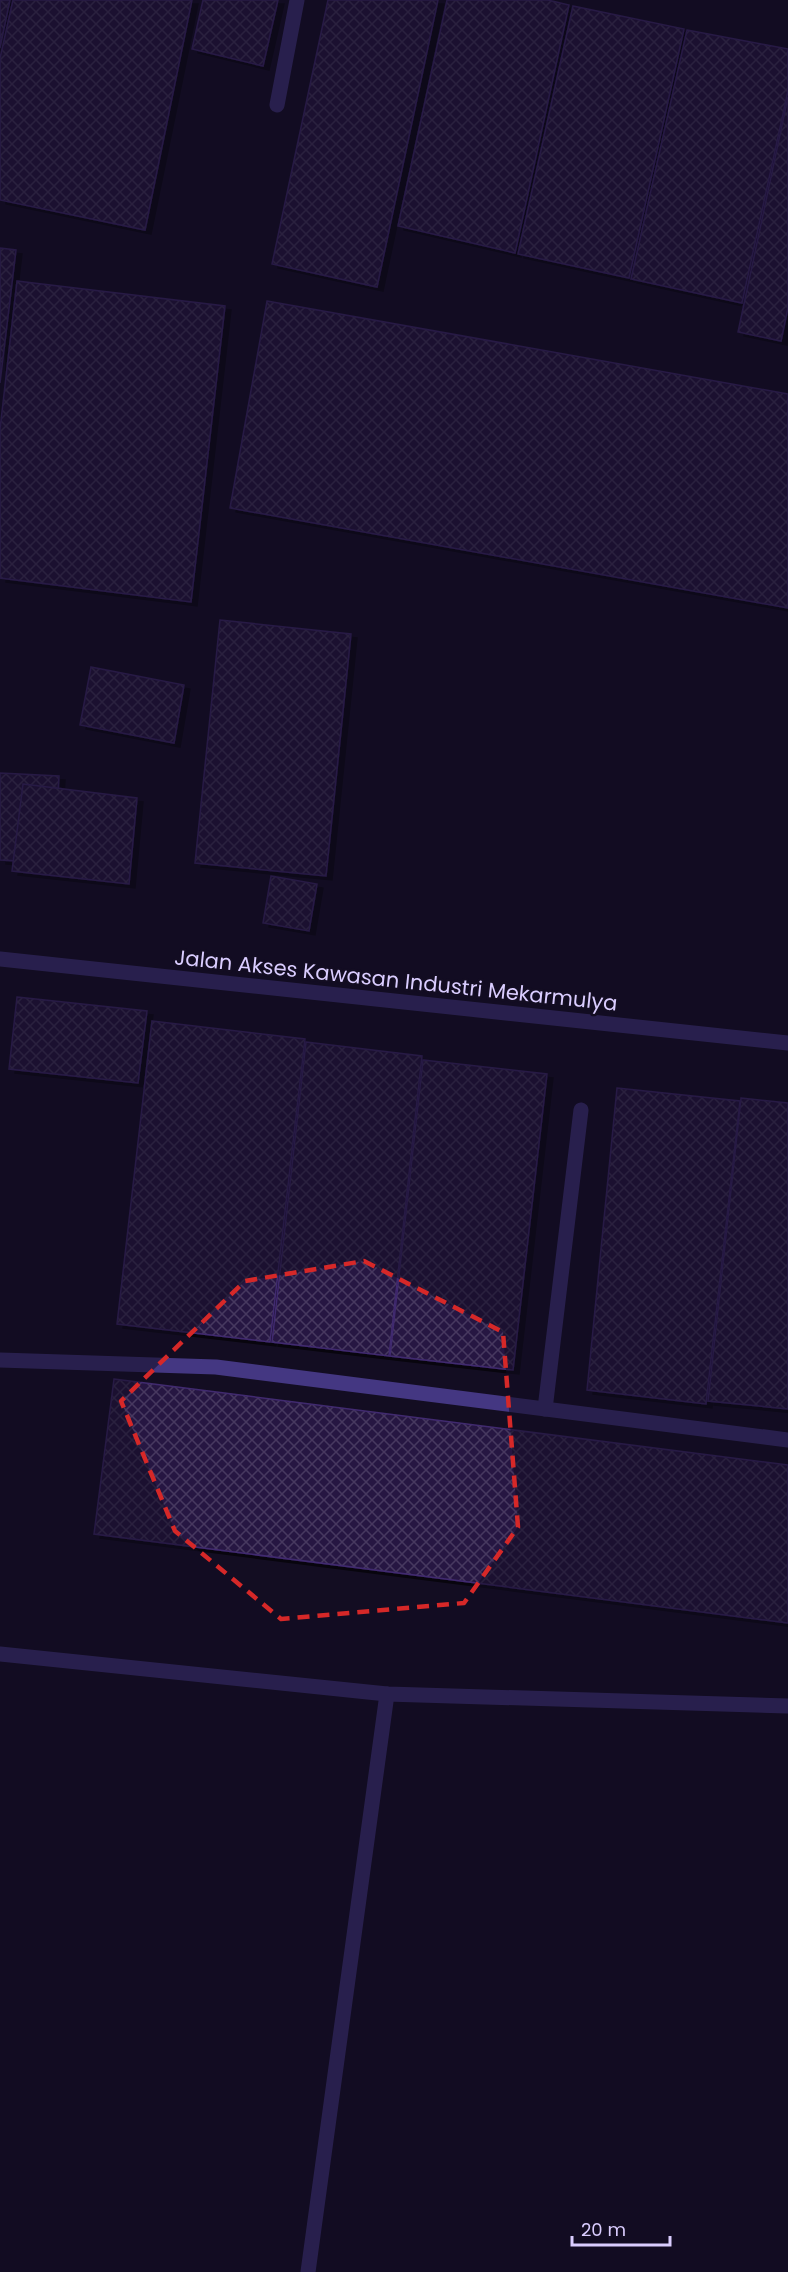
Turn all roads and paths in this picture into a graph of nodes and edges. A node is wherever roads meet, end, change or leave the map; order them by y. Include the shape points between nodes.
1 (297, 0) edge
2 (277, 105) dead end
3 (0, 959) edge
4 (788, 1043) edge
5 (581, 1110) dead end
6 (0, 1360) edge
7 (544, 1409) junction
8 (788, 1440) edge
9 (0, 1654) edge
10 (387, 1694) junction
11 (788, 1706) edge
12 (308, 2272) edge

1 - 2 street
3 - 4 street, Jalan Akses Kawasan Industri Mekarmulya
5 - 7 street
6 - 7 street via 216,1367
7 - 8 street
9 - 10 street
10 - 11 street
10 - 12 street

